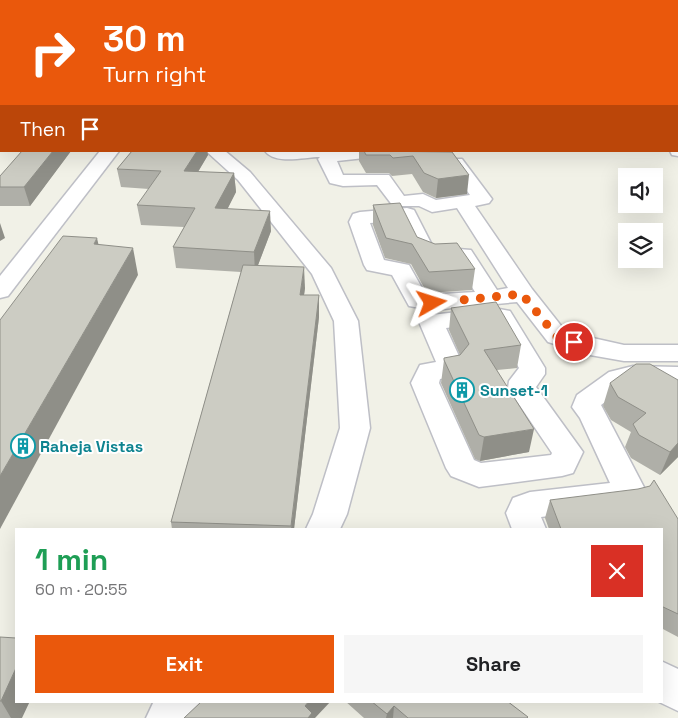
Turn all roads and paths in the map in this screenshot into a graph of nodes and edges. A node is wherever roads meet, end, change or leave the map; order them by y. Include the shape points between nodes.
1 (110, 152) edge
2 (215, 152) edge
3 (275, 152) edge
4 (311, 152) edge
5 (373, 152) edge
6 (417, 152) edge
7 (463, 203) junction
8 (0, 292) edge
9 (522, 294) junction
10 (490, 297) junction
11 (557, 337) junction
12 (516, 340) junction
13 (678, 353) edge
14 (678, 376) edge
15 (323, 528) edge
16 (529, 528) edge
17 (663, 681) edge
18 (678, 691) edge
19 (183, 703) edge
20 (166, 718) edge

1 - 8 street
2 - 15 street via 244,176 323,273 346,321 355,428
3 - 4 street
5 - 7 street via 327,159 336,179 383,179 400,202 423,200 432,206
6 - 7 street via 429,164 458,165 482,199
7 - 9 street
9 - 10 street
9 - 11 street
10 - 10 street via 432,303 418,301 401,270 375,265 360,218 406,214 424,251 433,256 463,255
11 - 12 street
11 - 13 street via 624,353
12 - 12 street via 532,368 532,374 523,381 522,388 568,452 562,465 479,475 462,468 425,384 429,372 451,367 431,322 501,316
14 - 16 street via 633,374 619,378 587,402 586,407 592,413 631,493 530,505 523,513
17 - 18 street
19 - 20 street

